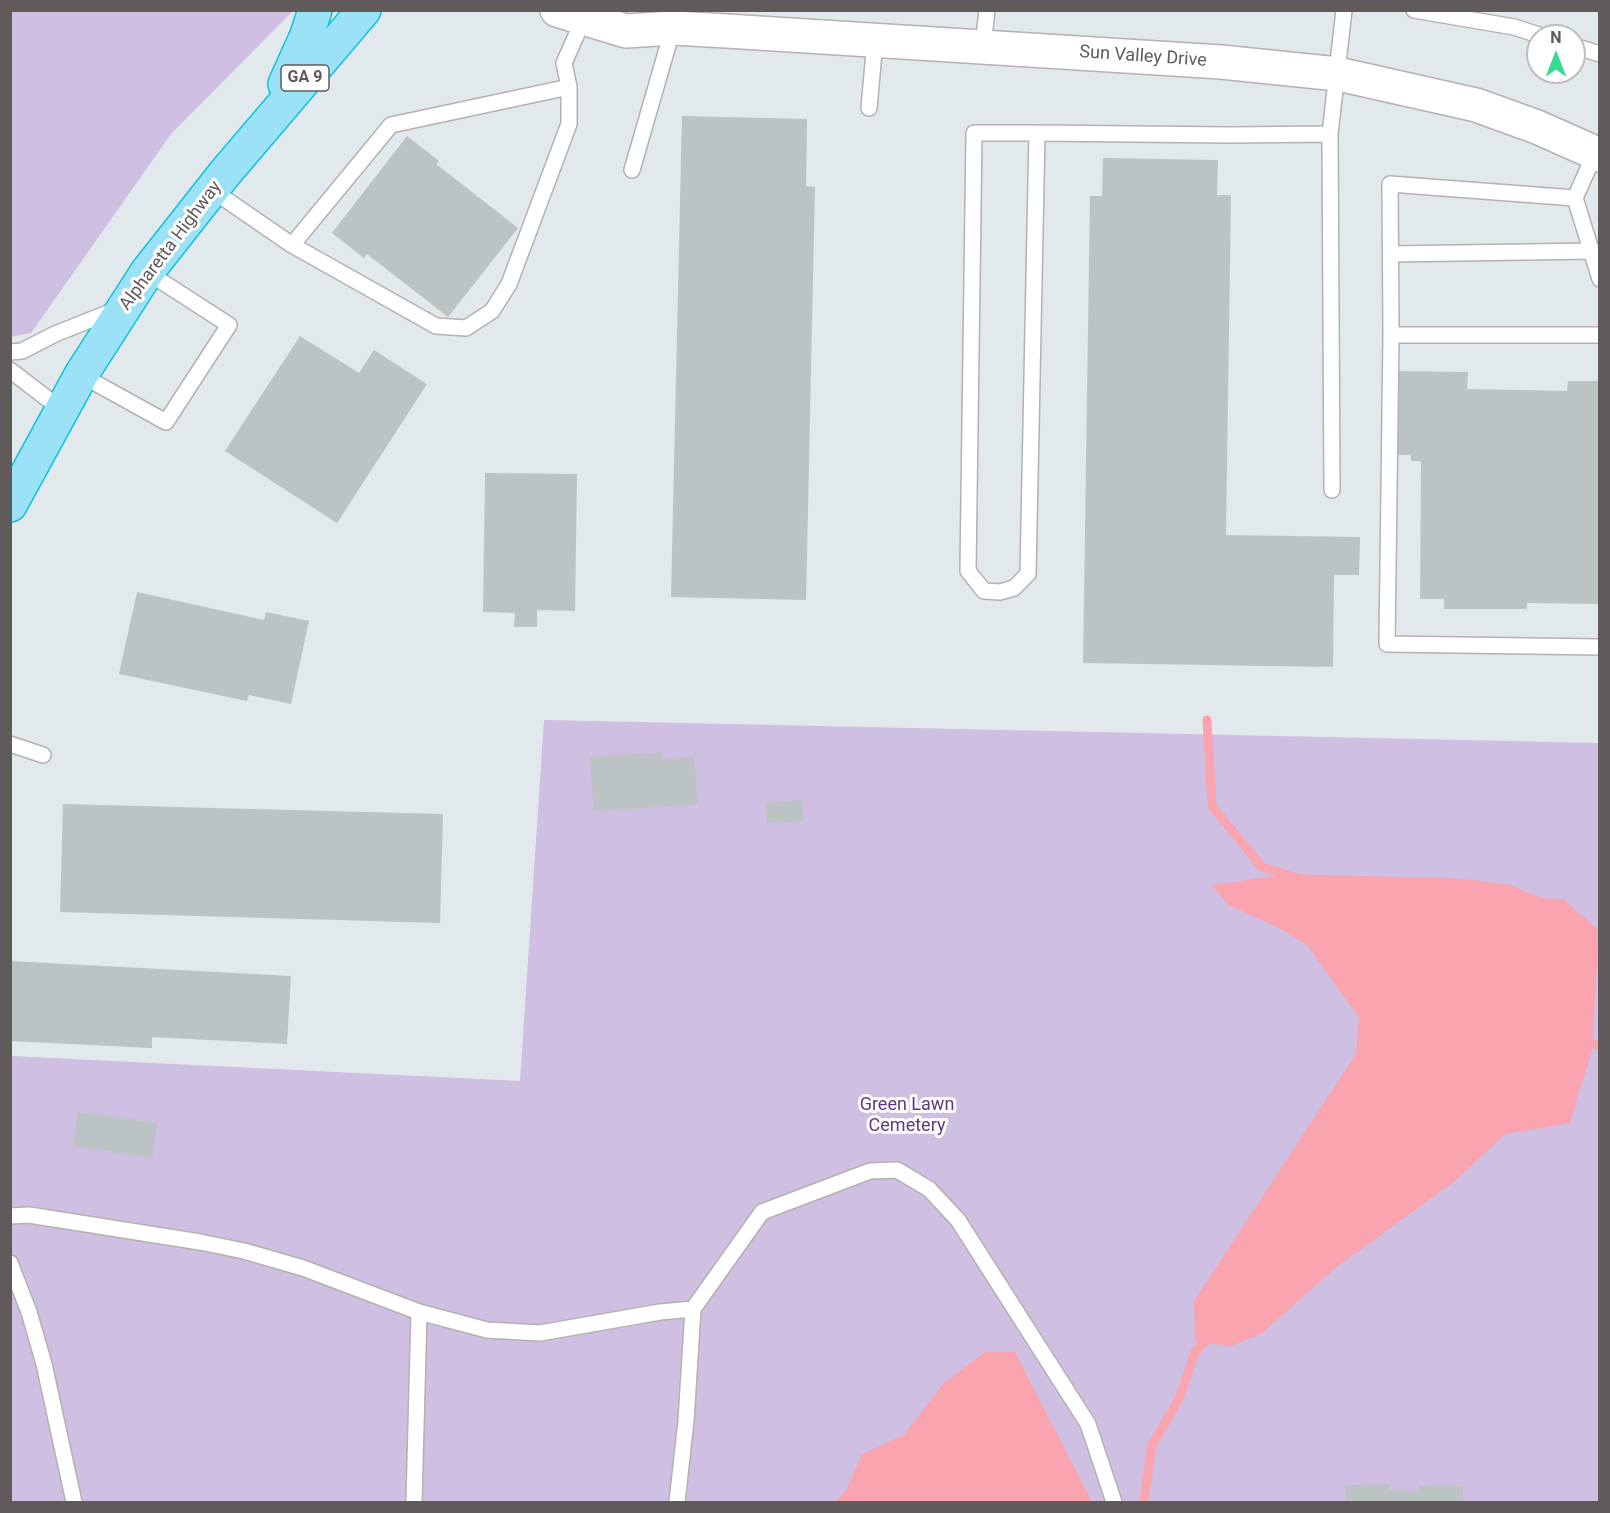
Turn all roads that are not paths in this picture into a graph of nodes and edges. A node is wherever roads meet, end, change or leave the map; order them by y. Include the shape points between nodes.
1 (315, 10) edge
2 (364, 10) edge
3 (987, 10) edge
4 (1344, 10) edge
5 (1414, 10) edge
6 (570, 15) edge
7 (665, 19) edge
8 (1526, 31) edge
9 (875, 41) junction
10 (983, 47) junction
11 (1338, 74) junction
12 (569, 87) junction
13 (868, 108) dead end
14 (1037, 133) junction
15 (1330, 134) junction
16 (247, 147) junction
17 (1597, 154) edge
18 (632, 170) dead end
19 (212, 190) junction
20 (1575, 198) junction
21 (292, 244) junction
22 (1593, 251) junction
23 (1391, 254) junction
24 (147, 272) junction
25 (1599, 279) edge
26 (126, 306) junction
27 (1391, 335) junction
28 (1599, 335) edge
29 (10, 352) edge
30 (10, 370) edge
31 (81, 375) junction
32 (62, 410) junction
33 (1332, 490) dead end
34 (10, 504) edge
35 (1599, 647) edge
36 (10, 744) edge
37 (43, 755) dead end
38 (10, 1216) edge
39 (10, 1263) edge
40 (693, 1309) junction
41 (419, 1312) junction
42 (74, 1503) edge
43 (414, 1503) edge
44 (676, 1503) edge
45 (1114, 1503) edge

1 - 16 highway via 291,73
2 - 16 highway, Alpharetta Highway / GA 9
3 - 10 lane
4 - 11 lane
5 - 8 lane
6 - 7 street, Sun Valley Drive via 626,31
6 - 12 lane via 564,63
7 - 9 street, Sun Valley Drive
7 - 18 lane
9 - 10 street, Sun Valley Drive
9 - 13 lane
10 - 11 street, Sun Valley Drive via 1221,62
11 - 15 lane
11 - 17 street, Sun Valley Drive via 1476,105
12 - 21 lane via 392,126
12 - 21 lane via 569,124 509,284 492,311 466,328 436,326
14 - 14 lane via 974,134 968,571 984,591 1014,588 1028,574
14 - 15 lane
15 - 33 lane
16 - 19 highway, Alpharetta Highway / GA 9
17 - 20 lane
19 - 21 lane
19 - 24 highway, Alpharetta Highway / GA 9
20 - 22 lane
20 - 23 lane via 1390,184
22 - 23 lane
22 - 25 lane
23 - 27 lane
24 - 26 highway, Alpharetta Highway / GA 9
24 - 31 lane via 229,325 166,422
26 - 29 lane via 22,351
26 - 31 highway, Alpharetta Highway / GA 9
27 - 28 lane
27 - 35 lane via 1387,644
30 - 32 lane
31 - 32 highway, Alpharetta Highway / GA 9
32 - 34 highway, Alpharetta Highway / GA 9
36 - 37 lane
38 - 41 lane via 52,1219 244,1251 303,1268
39 - 42 lane via 44,1364
40 - 41 lane via 540,1333 487,1330
40 - 44 lane
40 - 45 lane via 762,1212 870,1171 897,1170 928,1189 958,1220 1088,1424
41 - 43 lane

